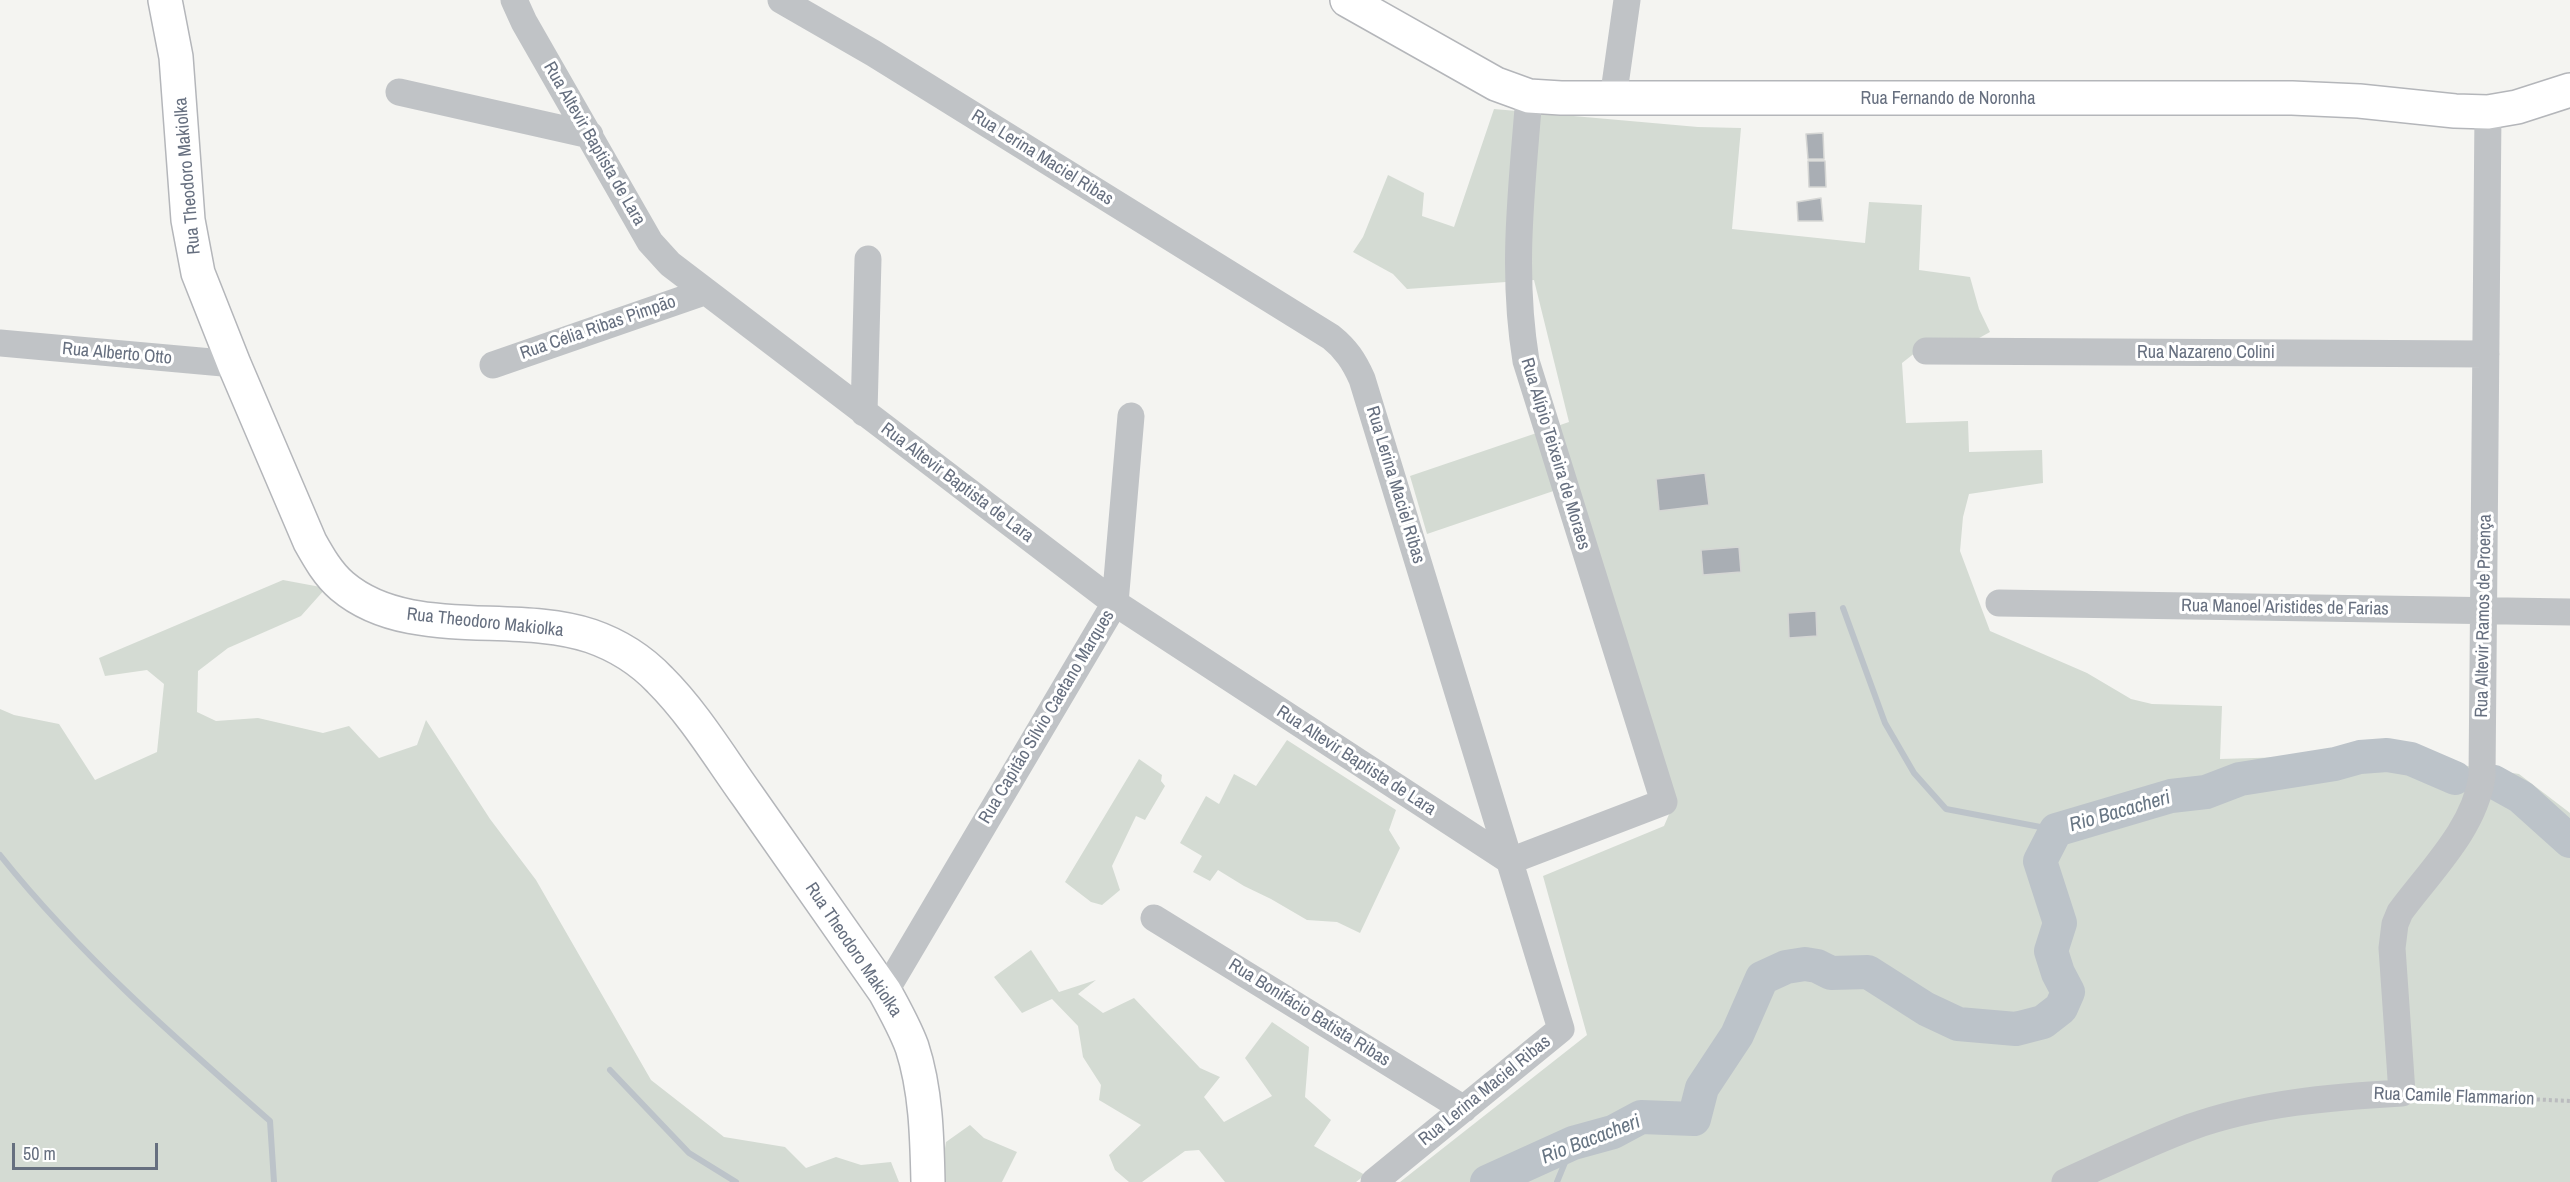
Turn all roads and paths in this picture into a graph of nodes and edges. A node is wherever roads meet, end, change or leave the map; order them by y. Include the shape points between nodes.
1 (165, 0) edge
2 (514, 0) edge
3 (781, 0) edge
4 (1347, 0) edge
5 (1627, 0) edge
6 (2570, 90) edge
7 (399, 92) dead end
8 (1529, 96) junction
9 (1613, 99) junction
10 (2488, 112) junction
11 (590, 135) junction
12 (868, 259) dead end
13 (704, 292) junction
14 (0, 343) edge
15 (1926, 351) dead end
16 (2486, 354) junction
17 (234, 364) junction
18 (493, 365) dead end
19 (864, 413) junction
20 (1131, 416) dead end
21 (1115, 603) junction
22 (1999, 603) dead end
23 (2484, 611) junction
24 (2570, 612) edge
25 (1510, 861) junction
26 (1154, 918) dead end
27 (885, 992) junction
28 (2402, 1093) junction
29 (2570, 1101) edge
30 (1464, 1108) junction
31 (928, 1182) edge
32 (1374, 1182) edge
33 (2065, 1182) edge

1 - 17 main road, Rua Theodoro Makiolka via 176,57 192,250 208,303
2 - 11 street, Rua Altevir Baptista de Lara
3 - 25 street, Rua Lerina Maciel Ribas via 873,53 1344,347 1362,379
4 - 8 main road, Rua Fernando de Noronha via 1496,84
5 - 9 street
6 - 10 main road, Rua Fernando de Noronha
7 - 11 street
8 - 9 main road, Rua Fernando de Noronha
8 - 25 street, Rua Alípio Teixeira de Moraes via 1516,273 1526,361 1664,802
9 - 10 main road, Rua Fernando de Noronha via 2292,98
10 - 16 street, Rua Altevir Ramos de Proença
11 - 13 street, Rua Altevir Baptista de Lara via 659,254
12 - 19 street
13 - 18 street, Rua Célia Ribas Pimpão
13 - 19 street, Rua Altevir Baptista de Lara
14 - 17 street, Rua Alberto Otto
15 - 16 street, Rua Nazareno Colini
16 - 23 street, Rua Altevir Ramos de Proença
17 - 27 main road, Rua Theodoro Makiolka via 310,542 340,585 356,597 400,614 564,630 591,636 639,661 660,680 705,736
19 - 21 street, Rua Altevir Baptista de Lara
20 - 21 street, Rua Capitão Sílvio Caetano Marques
21 - 25 street, Rua Altevir Baptista de Lara
21 - 27 street, Rua Capitão Sílvio Caetano Marques
22 - 23 street, Rua Manoel Aristides de Farias
23 - 24 street, Rua Manoel Aristides de Farias
23 - 28 street, Rua Altevir Ramos de Proença via 2479,795 2472,815 2400,912 2392,935
25 - 30 street, Rua Lerina Maciel Ribas via 1561,1029
26 - 30 street, Rua Bonifácio Batista Ribas
27 - 31 main road, Rua Theodoro Makiolka via 911,1046 919,1075
28 - 29 path, Rua Camile Flammarion
28 - 33 street, Rua Camile Flammarion via 2306,1100 2193,1126
30 - 32 street, Rua Lerina Maciel Ribas

